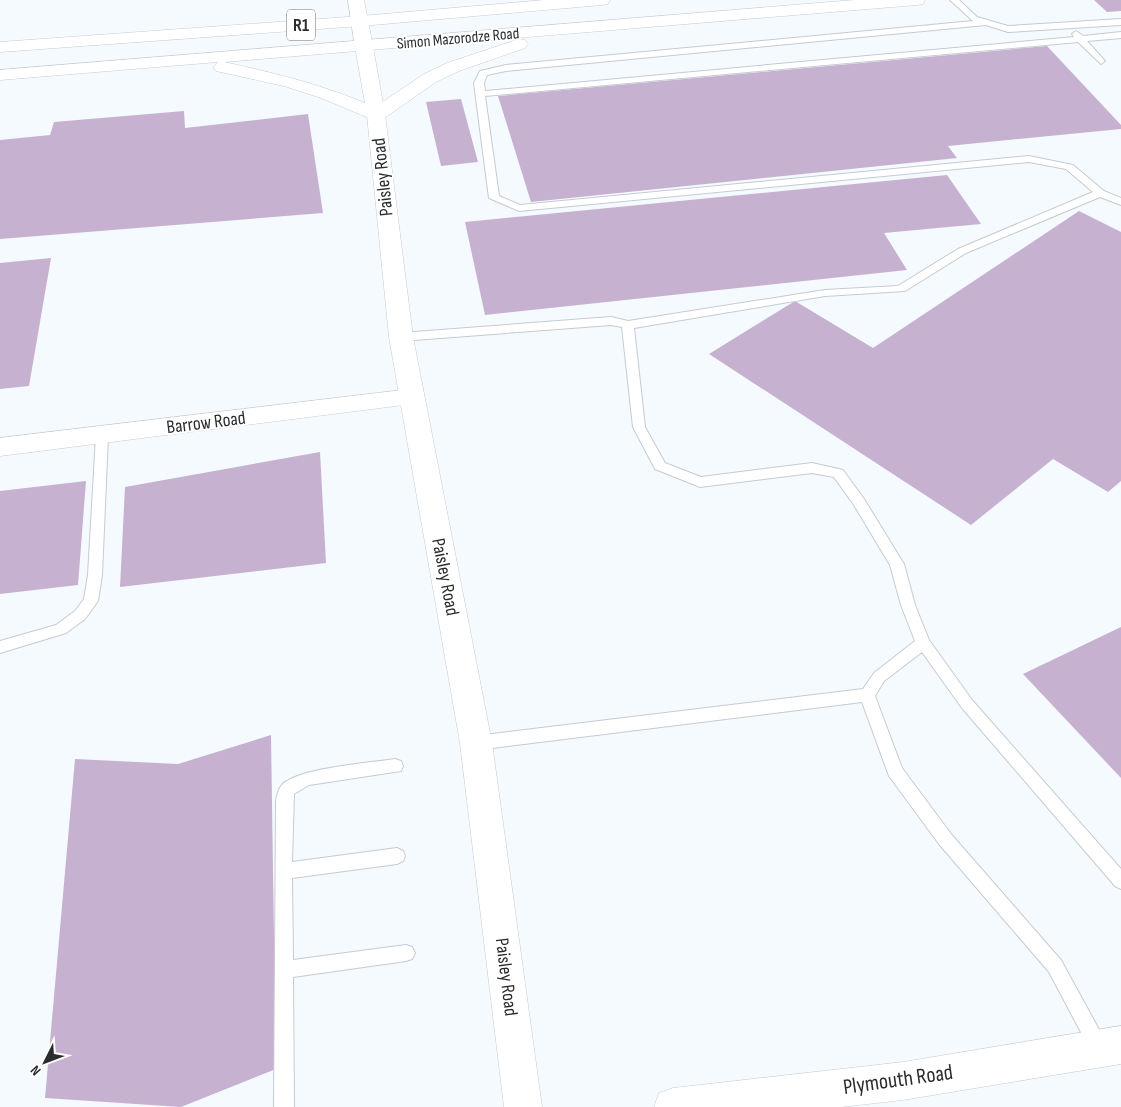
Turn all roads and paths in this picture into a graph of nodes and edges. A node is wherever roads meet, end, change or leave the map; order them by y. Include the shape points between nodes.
1 (356, 0) edge
2 (602, 0) edge
3 (917, 0) edge
4 (954, 0) edge
5 (361, 21) junction
6 (1121, 22) edge
7 (984, 23) junction
8 (1068, 26) junction
9 (565, 30) junction
10 (1121, 35) edge
11 (1080, 38) junction
12 (0, 47) edge
13 (364, 47) junction
14 (194, 61) junction
15 (1101, 61) dead end
16 (0, 75) edge
17 (480, 94) junction
18 (376, 115) junction
19 (1100, 193) junction
20 (1121, 202) edge
21 (628, 325) junction
22 (400, 337) junction
23 (411, 397) junction
24 (102, 436) junction
25 (0, 447) edge
26 (922, 643) junction
27 (0, 647) edge
28 (867, 695) junction
29 (476, 743) junction
30 (395, 766) dead end
31 (398, 856) dead end
32 (284, 871) junction
33 (1121, 881) edge
34 (406, 953) dead end
35 (284, 970) junction
36 (1111, 1047) edge
37 (284, 1107) edge
38 (523, 1107) edge
39 (673, 1107) edge

1 - 5 main road, Paisley Road
2 - 5 main road, Simon Mazorodze Road / R1
3 - 9 main road, Simon Mazorodze Road / R1
4 - 7 lane via 966,13
5 - 12 main road, Simon Mazorodze Road / R1
5 - 13 main road, Paisley Road
6 - 8 lane
7 - 8 lane via 1008,29
7 - 17 lane via 506,68 482,73
8 - 11 lane
9 - 13 main road, Simon Mazorodze Road / R1
9 - 18 main road via 453,66 414,86
10 - 11 lane
11 - 15 lane
11 - 17 lane
13 - 14 main road, Simon Mazorodze Road / R1
13 - 18 main road, Paisley Road
14 - 16 main road, Simon Mazorodze Road / R1
14 - 18 main road via 288,81
17 - 19 lane via 494,198 519,208 1029,159 1069,167
18 - 22 main road, Paisley Road
19 - 20 lane
19 - 21 lane via 962,251 902,289 825,293
21 - 22 lane via 611,321
21 - 26 lane via 639,427 660,466 700,482 812,468 838,473 897,564
22 - 23 main road, Paisley Road
23 - 24 main road, Barrow Road
23 - 29 main road, Paisley Road
24 - 25 main road, Barrow Road
24 - 27 lane via 91,601 80,615 61,629
26 - 28 lane via 879,676
26 - 33 lane via 967,704
28 - 29 lane
28 - 36 lane via 895,771 945,840 1055,966
29 - 38 main road, Paisley Road
30 - 32 lane via 306,779 287,790 284,801
31 - 32 lane
32 - 35 lane
34 - 35 lane
35 - 37 lane
36 - 39 main road, Plymouth Road via 903,1081

